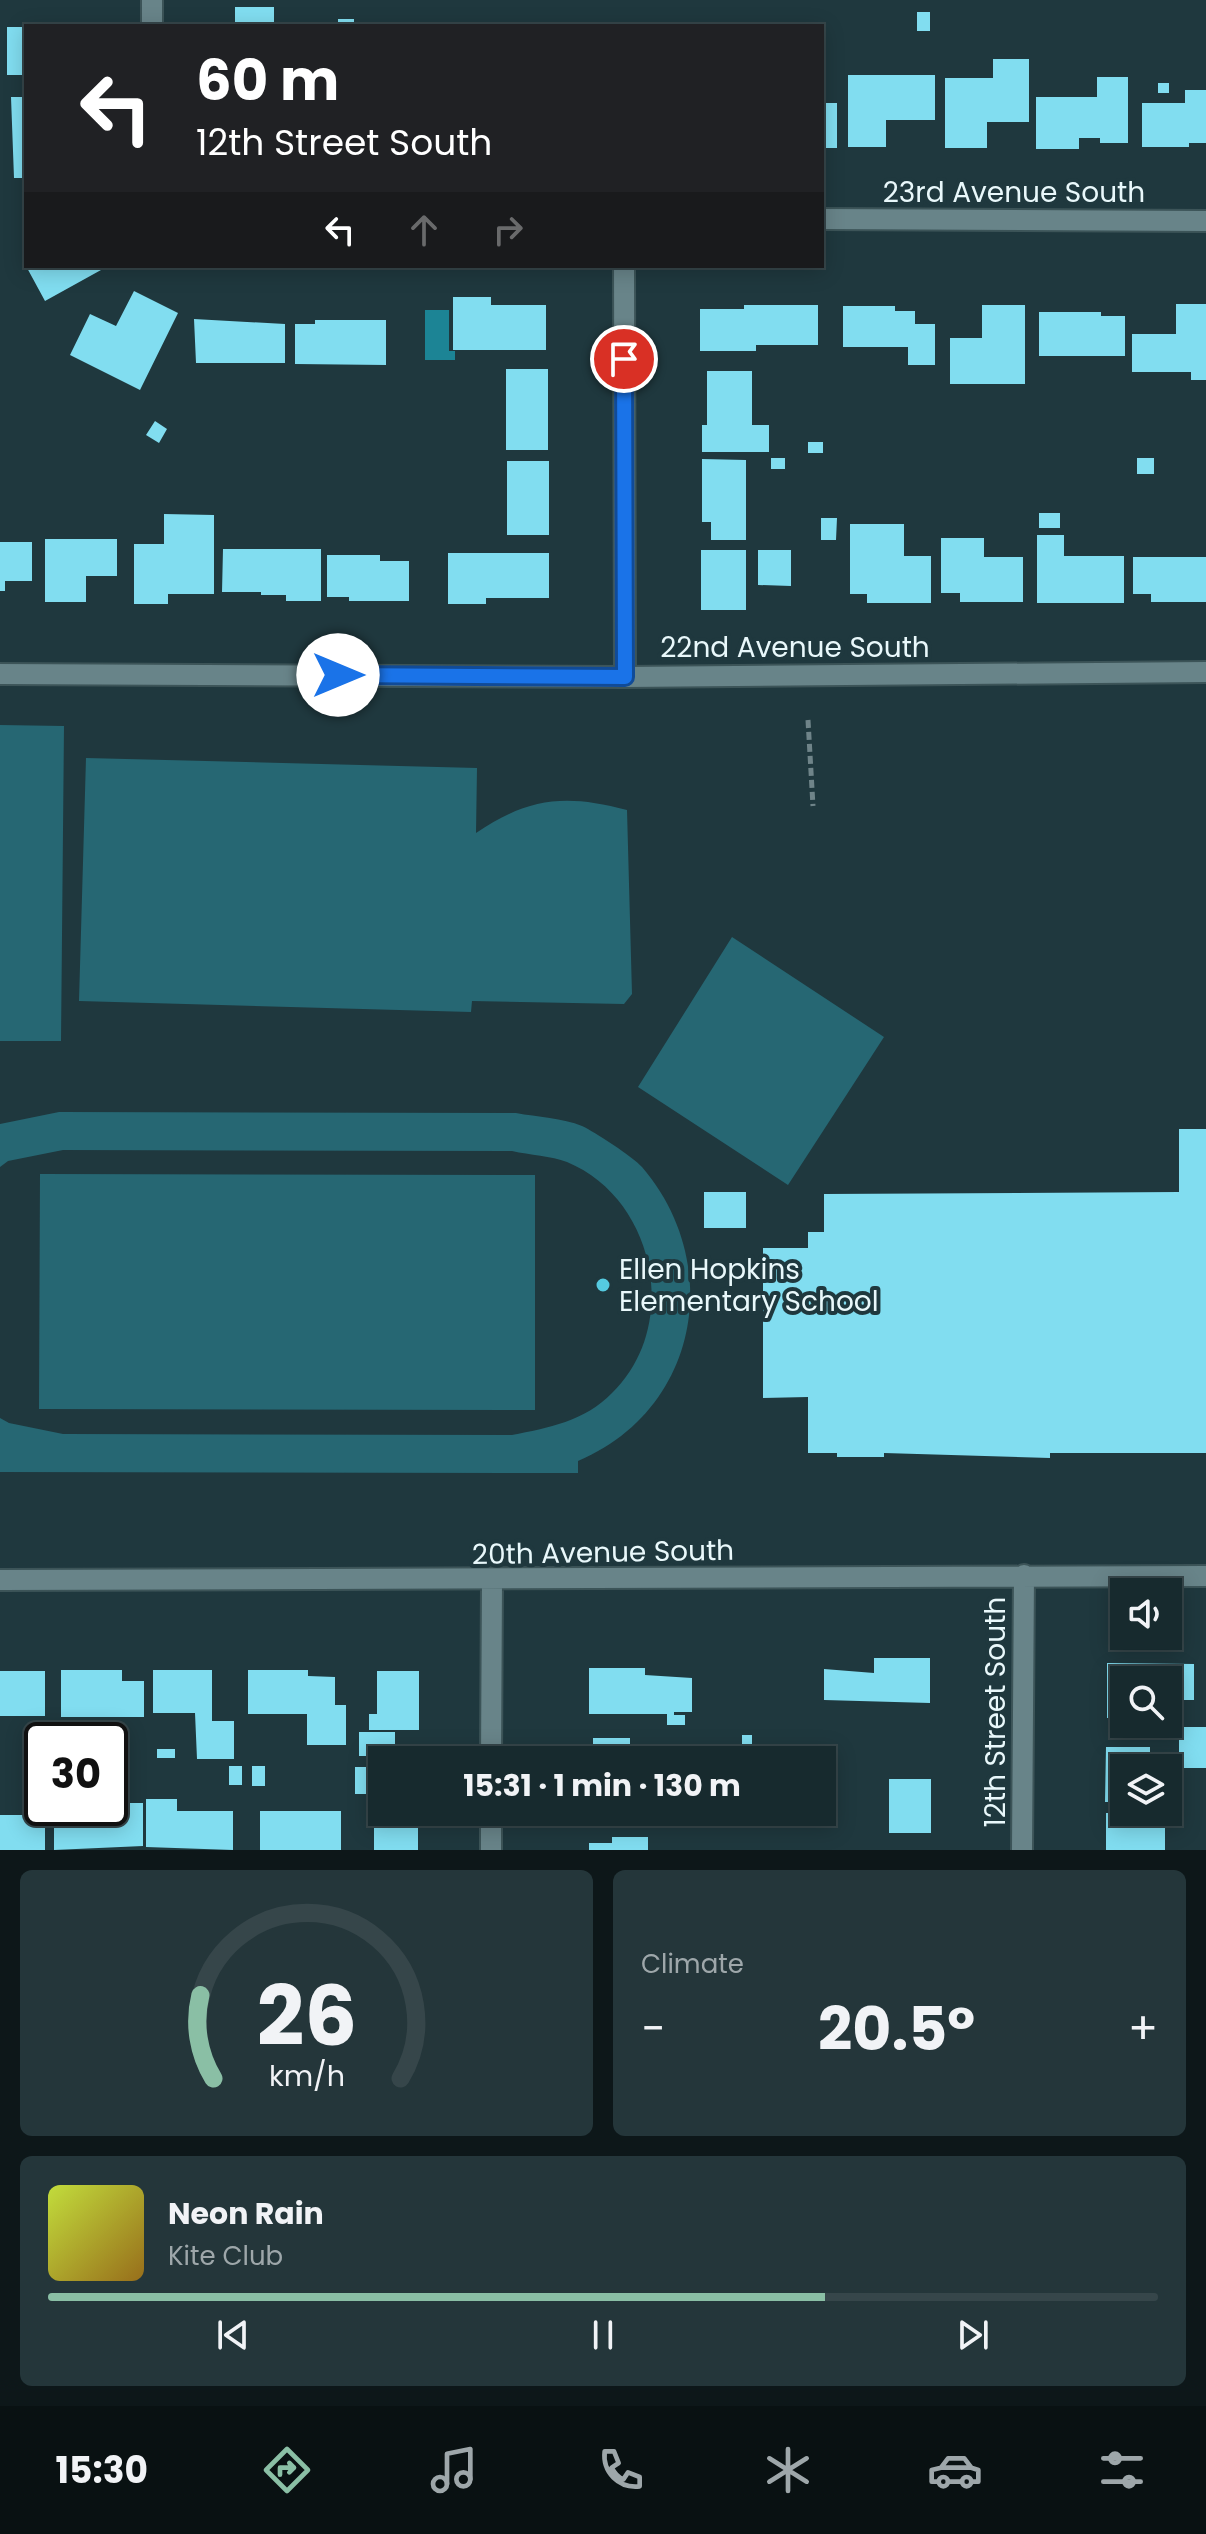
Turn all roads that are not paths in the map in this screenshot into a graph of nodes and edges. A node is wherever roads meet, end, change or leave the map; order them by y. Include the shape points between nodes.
1 (152, 0) edge
2 (152, 24) edge
3 (824, 219) edge
4 (1206, 221) edge
5 (624, 268) edge
6 (1206, 672) edge
7 (0, 674) edge
8 (625, 677) junction
9 (1024, 1575) junction
10 (1206, 1576) edge
11 (0, 1580) edge
12 (492, 1581) junction
13 (491, 1746) edge
14 (491, 1826) edge
15 (491, 1850) edge
16 (1022, 1850) edge

1 - 2 street
3 - 4 street, 23rd Avenue South
5 - 8 street
6 - 8 street, 22nd Avenue South
7 - 8 street, 22nd Avenue South
9 - 10 street, 20th Avenue South
9 - 12 street, 20th Avenue South
9 - 16 street, 12th Street South
11 - 12 street, 20th Avenue South
12 - 13 street
14 - 15 street

